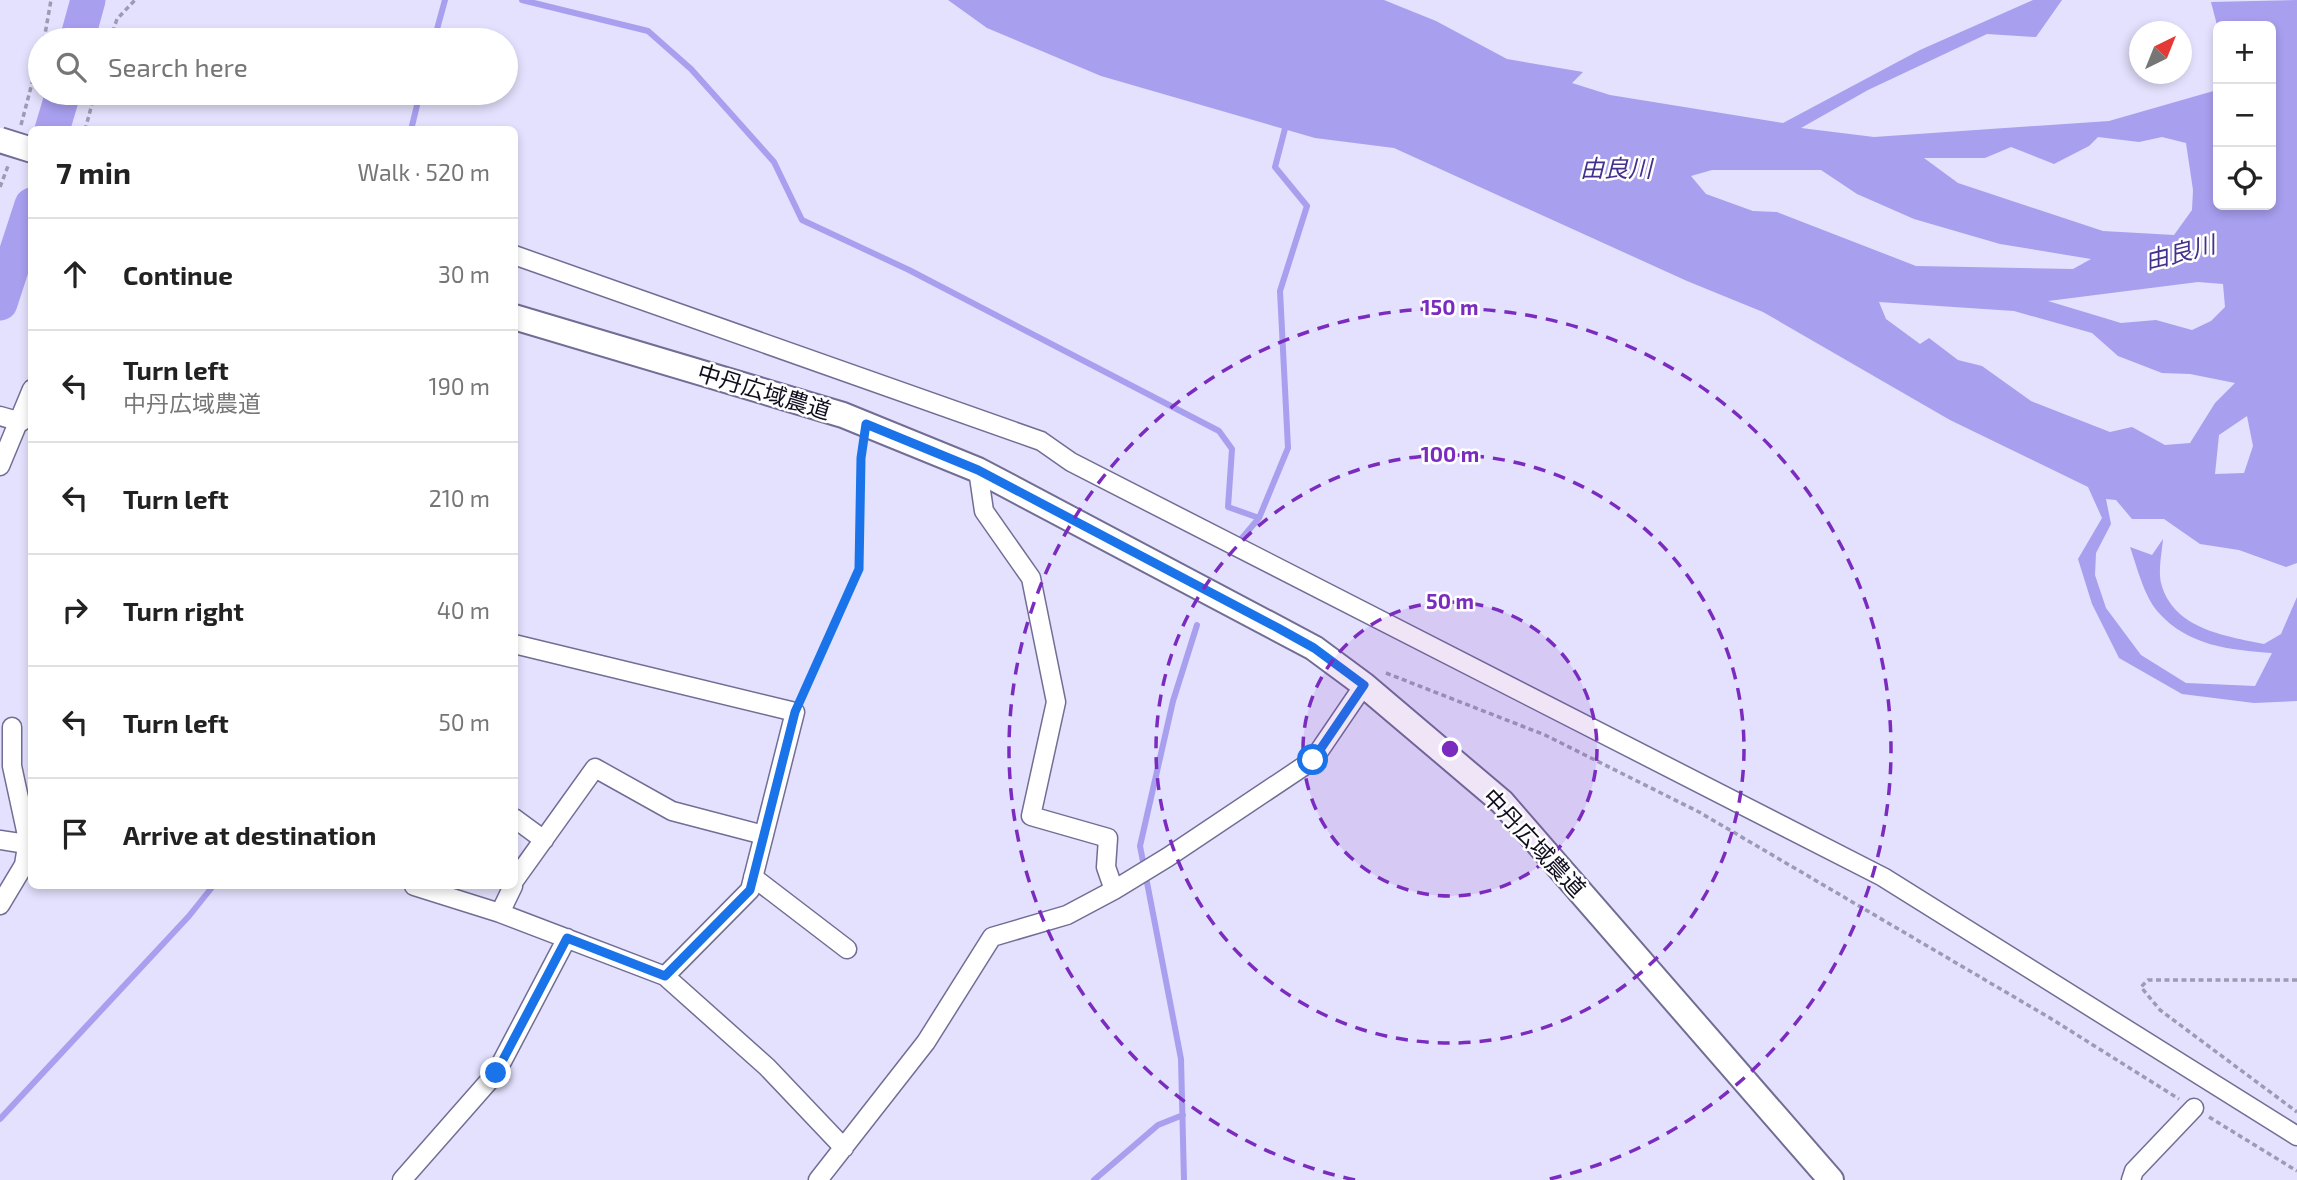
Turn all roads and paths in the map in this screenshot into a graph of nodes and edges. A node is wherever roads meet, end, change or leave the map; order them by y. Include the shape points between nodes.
1 (51, 0) edge
2 (135, 0) edge
3 (46, 28) edge
4 (114, 28) edge
5 (28, 98) edge
6 (92, 105) edge
7 (86, 126) edge
8 (17, 140) edge
9 (8, 164) dead end
10 (0, 187) edge
11 (518, 256) edge
12 (518, 318) edge
13 (28, 400) edge
14 (0, 416) edge
15 (20, 422) junction
16 (866, 424) junction
17 (0, 466) edge
18 (978, 470) junction
19 (518, 645) edge
20 (1369, 677) junction
21 (795, 712) junction
22 (12, 727) dead end
23 (518, 821) edge
24 (28, 832) edge
25 (764, 835) junction
26 (0, 840) edge
27 (28, 840) edge
28 (544, 840) junction
29 (28, 848) edge
30 (518, 877) edge
31 (753, 877) junction
32 (424, 889) edge
33 (511, 889) edge
34 (1114, 890) junction
35 (0, 905) edge
36 (500, 913) junction
37 (567, 938) junction
38 (847, 949) dead end
39 (665, 976) junction
40 (2297, 980) edge
41 (2194, 1108) junction
42 (2297, 1112) edge
43 (2297, 1136) edge
44 (844, 1148) junction
45 (2297, 1171) edge
46 (402, 1180) edge
47 (818, 1180) edge
48 (1831, 1180) edge
49 (2132, 1180) edge

1 - 3 path
2 - 4 path
5 - 8 path
6 - 7 path
9 - 10 path
11 - 43 street via 1041,441 1083,468 1882,877
12 - 16 street, 中丹広域農道
13 - 15 street
14 - 15 street
15 - 17 street
16 - 18 street, 中丹広域農道
16 - 21 path via 859,569
18 - 20 street, 中丹広域農道
18 - 34 street via 984,511 1031,578 1056,702 1031,816 1108,838 1106,867
19 - 21 street
20 - 34 street via 1313,760
20 - 41 path via 1545,736 1699,812
20 - 48 street, 中丹広域農道 via 1502,802
21 - 25 street
22 - 24 street via 12,766
23 - 28 street
25 - 28 street via 673,811 595,768
25 - 31 street
26 - 27 street
28 - 30 street
29 - 35 street via 24,865
31 - 38 street
31 - 39 street via 750,890
32 - 36 street
33 - 36 street
34 - 44 street via 1067,915 992,937 926,1042
36 - 37 street
37 - 39 street
37 - 46 street via 496,1073
39 - 44 street via 767,1067
40 - 42 path via 2173,978 2148,980 2141,987 2160,1010
41 - 45 path
41 - 49 street via 2134,1171
44 - 47 street

